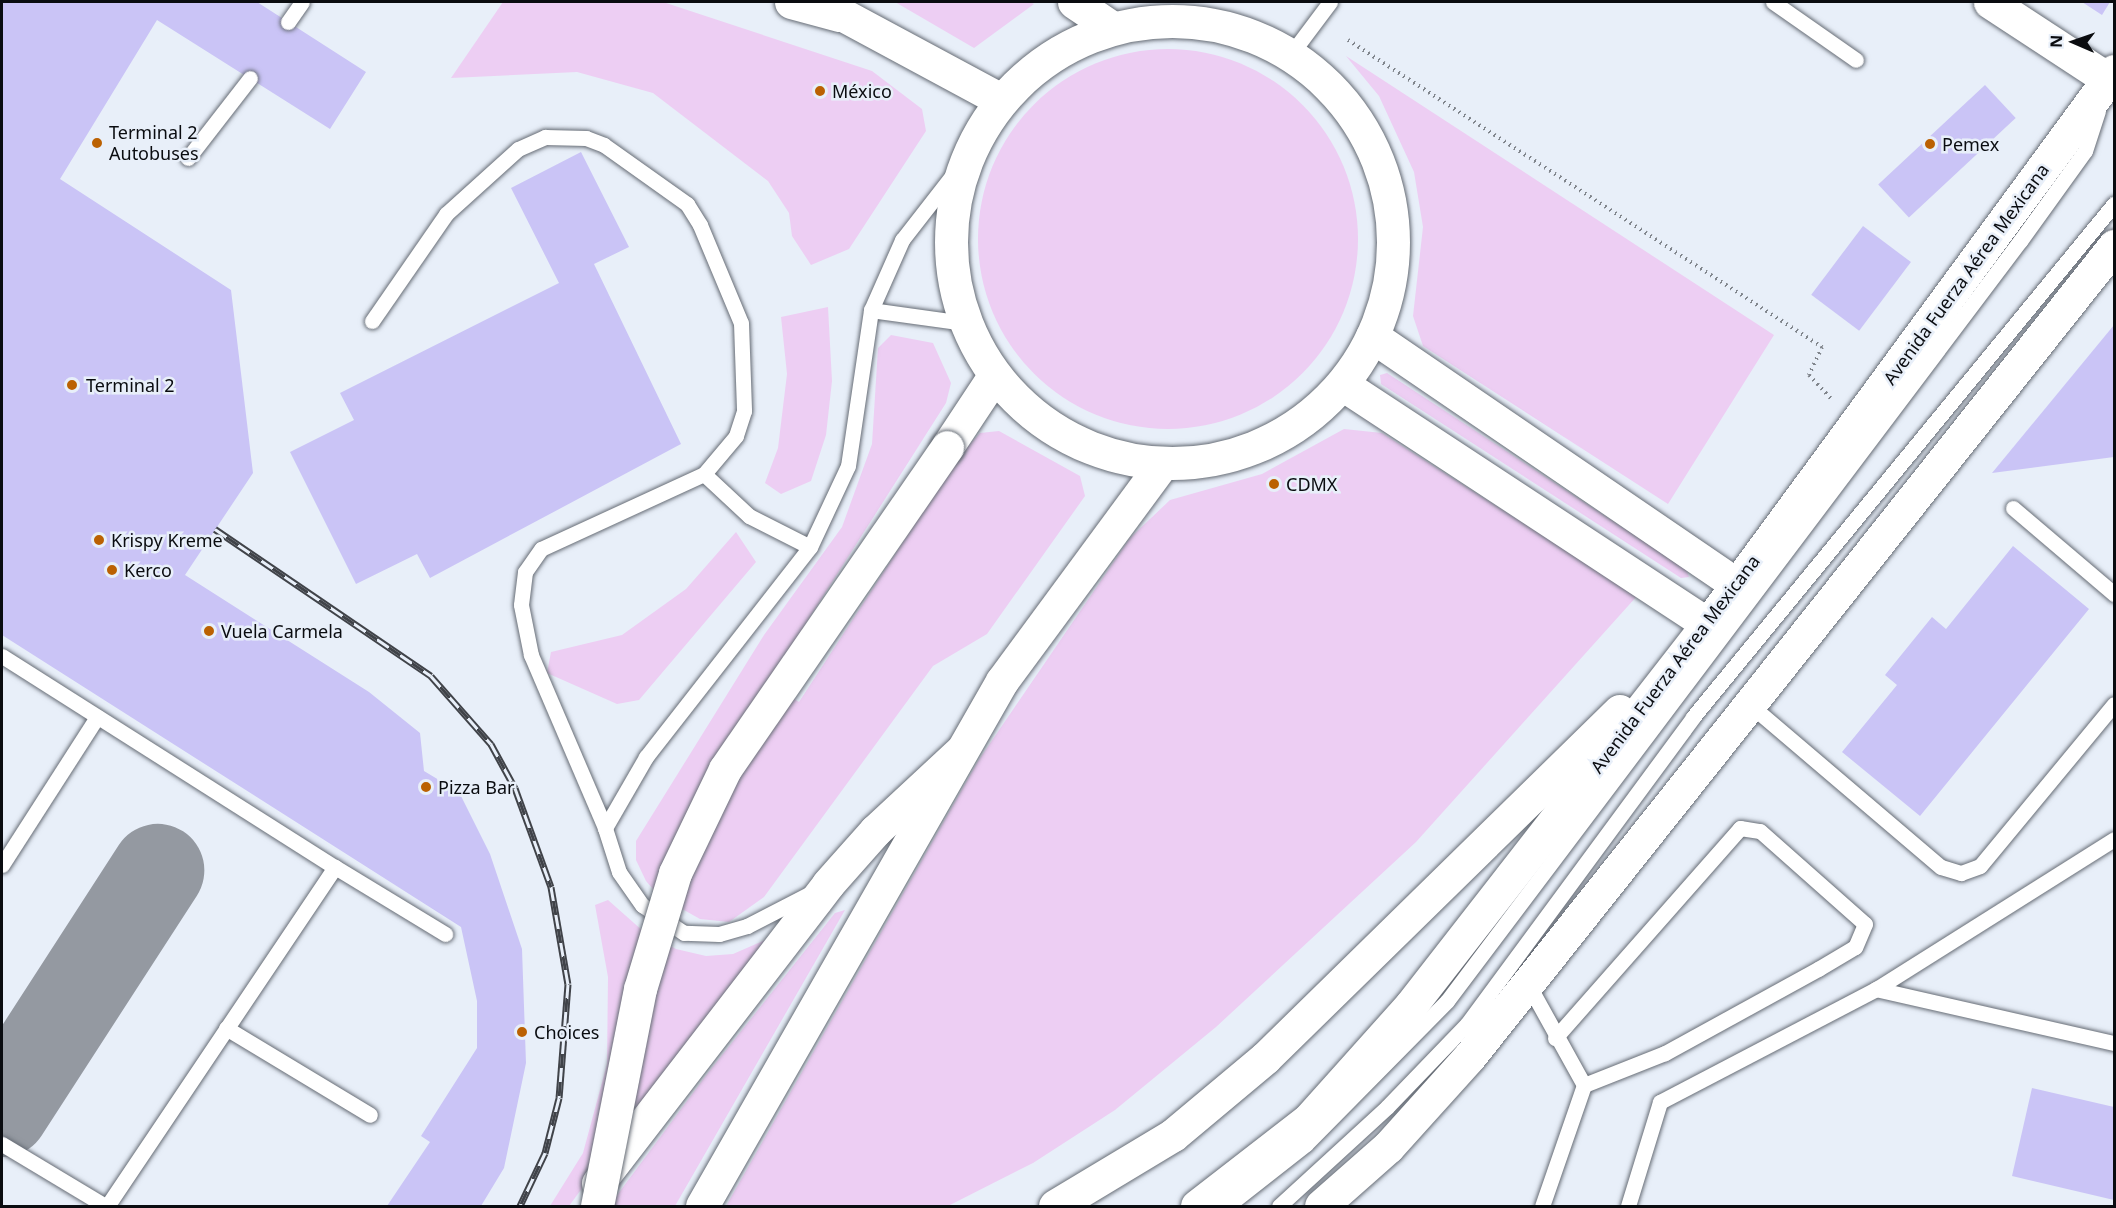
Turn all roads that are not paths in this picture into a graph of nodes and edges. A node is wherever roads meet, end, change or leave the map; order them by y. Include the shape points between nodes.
1 (302, 2) edge
2 (791, 2) edge
3 (1074, 2) edge
4 (1330, 2) edge
5 (1773, 2) edge
6 (1990, 2) edge
7 (831, 9) edge
8 (288, 22) dead end
9 (1112, 27) junction
10 (1291, 54) junction
11 (1856, 60) dead end
12 (250, 78) dead end
13 (2112, 78) edge
14 (1001, 99) junction
15 (969, 154) junction
16 (188, 158) dead end
17 (2115, 204) edge
18 (2115, 246) edge
19 (871, 310) junction
20 (372, 321) dead end
21 (965, 323) junction
22 (1372, 336) junction
23 (994, 376) junction
24 (1342, 384) junction
25 (1162, 464) junction
26 (704, 474) junction
27 (2013, 508) dead end
28 (810, 547) junction
29 (1736, 584) junction
30 (2115, 594) edge
31 (1708, 624) junction
32 (2, 656) edge
33 (1746, 702) junction
34 (2115, 705) edge
35 (97, 717) junction
36 (960, 752) junction
37 (604, 828) junction
38 (2115, 838) edge
39 (2, 865) edge
40 (335, 867) junction
41 (828, 884) junction
42 (445, 934) dead end
43 (1528, 984) junction
44 (1876, 989) junction
45 (226, 1028) junction
46 (1555, 1038) junction
47 (2115, 1043) edge
48 (1584, 1085) junction
49 (370, 1115) dead end
50 (2, 1144) edge
51 (106, 1206) edge
52 (581, 1206) edge
53 (597, 1206) edge
54 (702, 1206) edge
55 (1055, 1206) edge
56 (1197, 1206) edge
57 (1227, 1206) edge
58 (1279, 1206) edge
59 (1321, 1206) edge
60 (1542, 1206) edge
61 (1628, 1206) edge

1 - 8 lane
2 - 7 main road
3 - 9 main road
4 - 10 lane
5 - 11 lane
6 - 13 main road
7 - 14 main road
9 - 10 main road via 1173,19 1234,28
9 - 14 main road via 1070,44 1033,68
10 - 22 main road via 1339,96 1374,149 1388,201 1391,275
12 - 16 lane
13 - 29 main road, Avenida Fuerza Aérea Mexicana
13 - 57 lane via 2085,151 1501,933 1447,1001 1365,1087 1306,1144
14 - 15 main road
15 - 19 lane via 902,240
15 - 21 main road via 951,238 954,281
17 - 58 lane via 1693,717 1467,1023 1371,1123
18 - 33 main road
19 - 21 lane
19 - 28 lane via 848,466
20 - 26 lane via 446,214 518,149 545,137 586,138 604,145 687,204 741,323 744,411 736,436
21 - 23 main road
22 - 24 main road
22 - 29 main road
23 - 25 main road via 1031,413 1070,440 1115,457
23 - 53 main road, bridge via 725,769 675,873 640,989
24 - 25 main road via 1303,421 1260,446 1212,461
24 - 31 main road
25 - 36 main road via 1052,609
26 - 28 lane via 749,516
26 - 37 lane via 541,549 525,572 521,605 531,656
27 - 30 lane
28 - 37 lane via 646,757
29 - 31 main road, Avenida Fuerza Aérea Mexicana
31 - 55 main road via 1265,1058 1173,1135
31 - 56 main road, Avenida Fuerza Aérea Mexicana via 1367,1058 1309,1119
32 - 35 lane
33 - 34 lane via 1941,867 1961,873 1980,866
33 - 43 main road
35 - 39 lane
35 - 40 lane
36 - 41 main road via 875,831
36 - 54 main road
37 - 41 lane via 619,872 642,905 684,933 719,934 747,926
38 - 44 lane
40 - 42 lane
40 - 45 lane
41 - 52 main road
43 - 46 lane
43 - 59 main road via 1428,1106
44 - 47 lane
44 - 61 lane via 1660,1102
45 - 49 lane
45 - 51 lane
46 - 48 lane
46 - 48 lane via 1740,828 1760,831 1865,924 1855,947 1818,969 1665,1053
48 - 60 lane
50 - 51 lane

